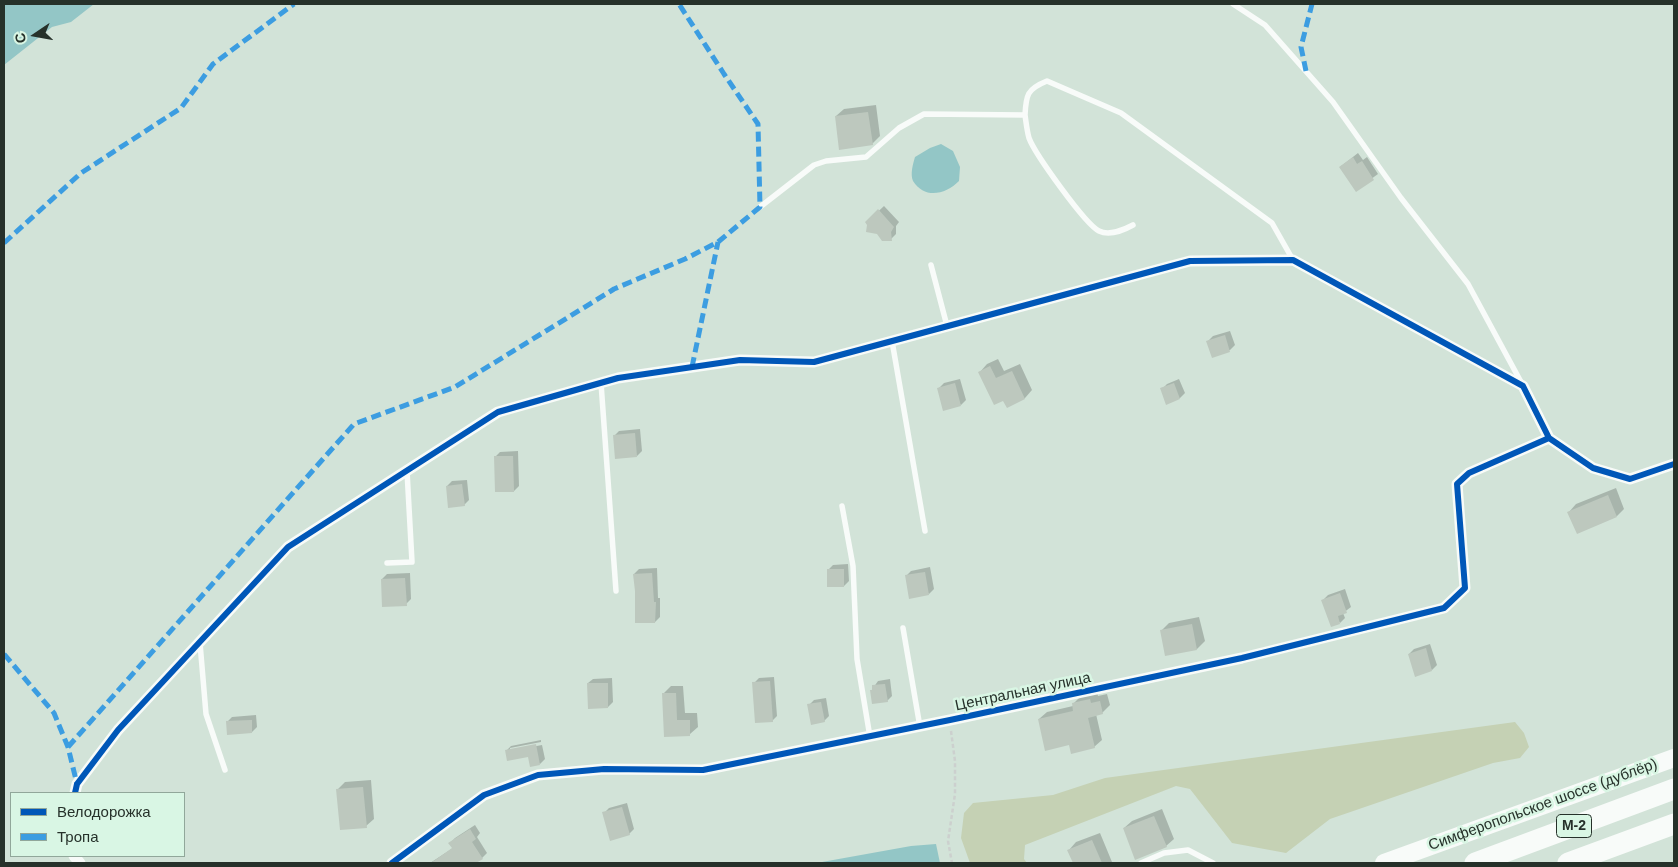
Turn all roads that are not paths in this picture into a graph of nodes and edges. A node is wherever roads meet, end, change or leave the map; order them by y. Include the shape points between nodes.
1 (1233, 4) edge
2 (1025, 115) junction
3 (760, 207) dead end
4 (1133, 225) dead end
5 (1293, 260) junction
6 (932, 265) dead end
7 (947, 326) junction
8 (892, 341) junction
9 (601, 383) junction
10 (1523, 386) junction
11 (1549, 438) junction
12 (1674, 464) edge
13 (407, 471) junction
14 (842, 506) dead end
15 (924, 531) dead end
16 (388, 562) dead end
17 (616, 591) dead end
18 (903, 628) dead end
19 (200, 641) junction
20 (920, 726) junction
21 (870, 737) junction
22 (1674, 758) edge
23 (225, 770) dead end
24 (1674, 789) edge
25 (75, 792) edge
26 (1674, 824) edge
27 (392, 863) edge
28 (1141, 863) edge
29 (1213, 863) edge
30 (1384, 863) edge
31 (1475, 863) edge
32 (1568, 863) edge

1 - 10 lane via 1265,25 1333,102 1401,198 1468,284
2 - 3 lane via 924,114 899,128 866,157 814,165
2 - 4 lane via 1030,139 1040,159 1088,223 1101,232 1122,231
2 - 5 lane via 1026,96 1034,86 1047,81 1121,112 1272,223
5 - 7 street via 1190,261
5 - 10 street
6 - 7 lane
7 - 8 street
8 - 9 street via 814,362 740,360
8 - 15 lane
9 - 13 street via 498,412
9 - 17 lane
10 - 11 street
11 - 12 street via 1593,468 1630,479
11 - 20 street, Центральная улица via 1469,473 1457,484 1465,588 1444,608 1242,658
13 - 16 lane via 412,562
13 - 19 street via 288,547
14 - 21 lane via 853,566 857,659
18 - 20 lane
19 - 23 lane via 206,714
19 - 25 street via 118,730 77,784
20 - 21 street, Центральная улица
21 - 27 street, Центральная улица via 702,770 604,769 538,775 484,795
22 - 30 main road, Симферопольское шоссе (дублёр)
24 - 31 highway, М-2
26 - 32 highway, М-2
28 - 29 lane via 1164,854 1188,850

